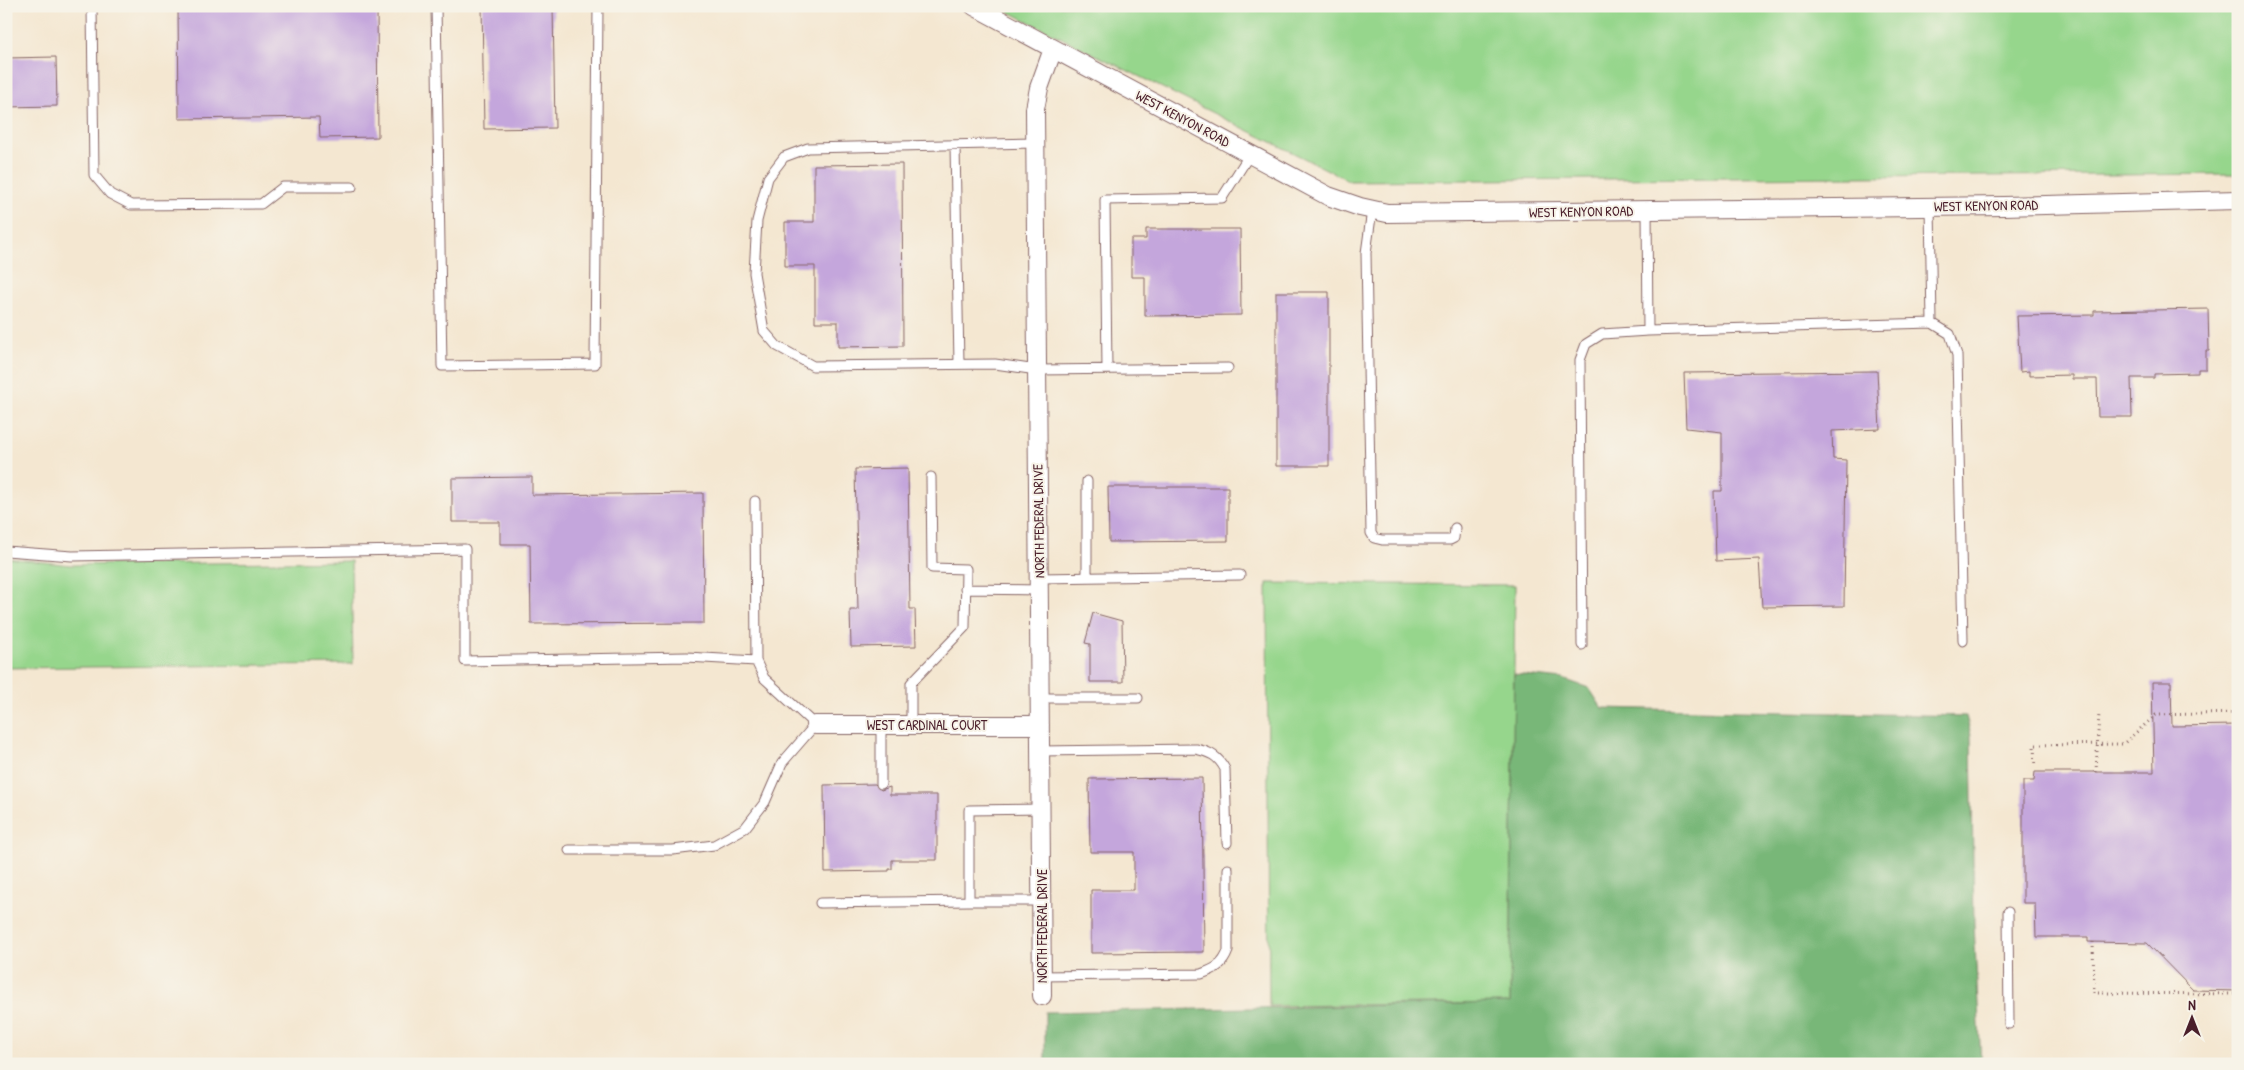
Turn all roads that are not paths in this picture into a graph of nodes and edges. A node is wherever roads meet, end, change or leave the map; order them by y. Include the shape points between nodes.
1 (92, 6) edge
2 (436, 6) edge
3 (598, 6) edge
4 (974, 6) edge
5 (1053, 49) junction
6 (1035, 143) junction
7 (955, 145) junction
8 (1250, 154) junction
9 (352, 187) dead end
10 (2238, 200) edge
11 (1930, 206) junction
12 (1372, 210) junction
13 (1647, 210) junction
14 (1932, 323) junction
15 (1648, 331) junction
16 (959, 364) junction
17 (1228, 368) dead end
18 (1106, 369) junction
19 (1037, 370) junction
20 (931, 477) dead end
21 (1087, 481) dead end
22 (754, 501) dead end
23 (1455, 528) dead end
24 (6, 551) edge
25 (1240, 575) dead end
26 (1087, 577) junction
27 (1039, 584) junction
28 (965, 589) junction
29 (1964, 641) dead end
30 (1582, 645) dead end
31 (756, 661) junction
32 (1040, 698) junction
33 (1138, 698) dead end
34 (881, 724) junction
35 (911, 724) junction
36 (815, 725) junction
37 (1040, 725) junction
38 (1040, 751) junction
39 (882, 784) dead end
40 (1040, 809) junction
41 (1227, 843) dead end
42 (569, 850) dead end
43 (1228, 870) dead end
44 (969, 901) junction
45 (1041, 901) junction
46 (820, 903) dead end
47 (2008, 912) dead end
48 (1042, 976) junction
49 (1042, 996) dead end
50 (2009, 1024) dead end

1 - 9 lane via 94,175 110,194 131,205 261,204 283,187
2 - 3 lane via 442,366 595,364
4 - 5 street, WEST KENYON ROAD
5 - 6 street, NORTH FEDERAL DRIVE via 1039,88
5 - 8 street, WEST KENYON ROAD
6 - 7 lane
6 - 19 street, NORTH FEDERAL DRIVE
7 - 16 lane
7 - 16 lane via 808,148 784,157 768,178 761,204 754,273 764,331 777,346 813,366
8 - 12 street, WEST KENYON ROAD via 1328,196
8 - 18 lane via 1222,198 1105,200
10 - 11 street, WEST KENYON ROAD
11 - 13 street, WEST KENYON ROAD
11 - 14 lane
12 - 13 street, WEST KENYON ROAD via 1436,213
12 - 23 lane via 1366,252 1371,532 1374,538 1382,540 1450,540 1454,538
13 - 15 lane
14 - 15 lane
14 - 29 lane via 1950,334 1957,355
15 - 30 lane via 1602,334 1586,344 1580,360
16 - 19 lane via 995,364
17 - 18 lane
18 - 19 lane
19 - 27 street, NORTH FEDERAL DRIVE
20 - 28 lane via 932,568 966,569
21 - 26 lane
22 - 31 lane
24 - 31 lane via 72,556 465,549 466,661 687,657
25 - 26 lane
26 - 27 lane
27 - 28 lane
27 - 32 street, NORTH FEDERAL DRIVE
28 - 35 lane via 965,627 912,683
31 - 36 lane via 764,678
32 - 33 lane
32 - 37 street, NORTH FEDERAL DRIVE
34 - 35 street, WEST CARDINAL COURT
34 - 36 street, WEST CARDINAL COURT
34 - 39 lane
35 - 37 street, WEST CARDINAL COURT
36 - 42 lane via 782,763 765,802 745,828 714,845 673,850
37 - 38 street, NORTH FEDERAL DRIVE
38 - 40 street, NORTH FEDERAL DRIVE
38 - 41 lane via 1196,749 1208,752 1219,759 1225,769
40 - 44 lane via 969,810
40 - 45 street, NORTH FEDERAL DRIVE
43 - 48 lane via 1228,951 1224,962 1212,970 1201,974
44 - 45 lane
44 - 46 lane
45 - 48 street, NORTH FEDERAL DRIVE
47 - 50 lane
48 - 49 street, NORTH FEDERAL DRIVE

